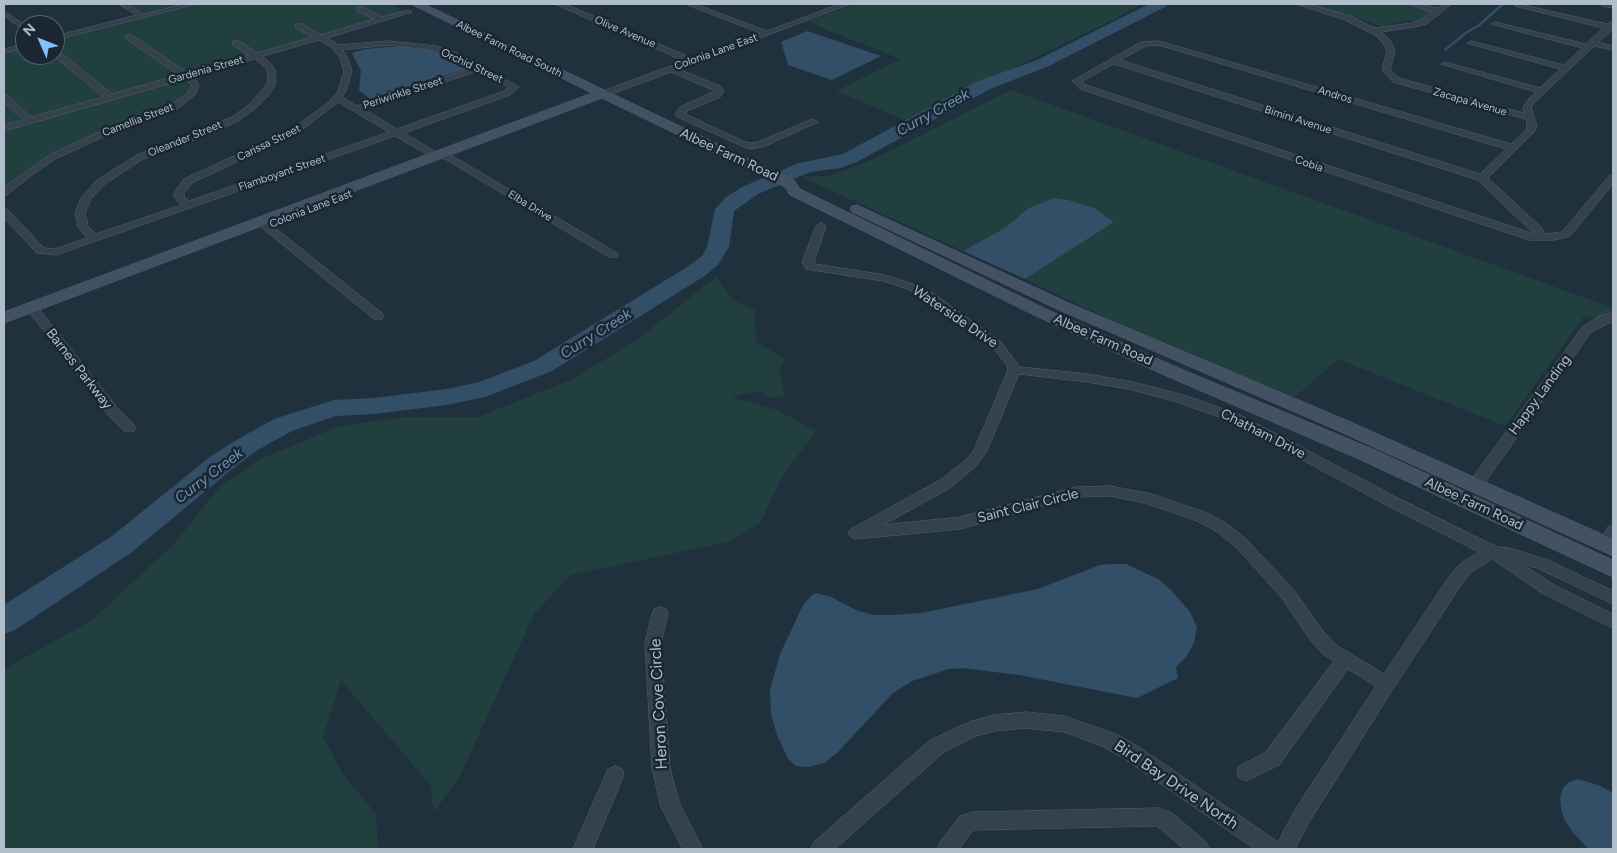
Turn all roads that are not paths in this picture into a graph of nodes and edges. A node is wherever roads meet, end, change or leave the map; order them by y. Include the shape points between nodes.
1 (122, 4) edge
2 (192, 4) edge
3 (559, 4) edge
4 (689, 4) edge
5 (822, 4) edge
6 (846, 4) edge
7 (1300, 4) edge
8 (1413, 4) edge
9 (1448, 4) edge
10 (1605, 4) edge
11 (417, 6) edge
12 (1519, 6) dead end
13 (1613, 6) edge
14 (834, 8) junction
15 (360, 9) dead end
16 (1438, 11) junction
17 (4, 13) edge
18 (143, 16) junction
19 (382, 20) junction
20 (15, 21) edge
21 (1495, 24) dead end
22 (1611, 25) edge
23 (299, 26) dead end
24 (1375, 30) junction
25 (766, 33) junction
26 (65, 36) edge
27 (129, 36) dead end
28 (321, 37) junction
29 (236, 43) dead end
30 (1471, 43) dead end
31 (1593, 43) junction
32 (1613, 46) edge
33 (336, 48) junction
34 (256, 56) junction
35 (65, 61) edge
36 (691, 61) junction
37 (1113, 61) junction
38 (1445, 64) dead end
39 (479, 68) junction
40 (1567, 68) junction
41 (670, 69) junction
42 (187, 76) junction
43 (514, 89) joint
44 (1542, 90) junction
45 (340, 94) junction
46 (604, 94) junction
47 (4, 97) edge
48 (111, 98) junction
49 (366, 105) junction
50 (356, 108) junction
51 (1530, 117) junction
52 (30, 121) junction
53 (813, 122) dead end
54 (4, 128) edge
55 (401, 130) junction
56 (1513, 148) junction
57 (442, 155) junction
58 (1482, 178) junction
59 (1613, 178) edge
60 (790, 184) junction
61 (4, 192) edge
62 (188, 206) junction
63 (4, 212) edge
64 (263, 223) junction
65 (821, 226) dead end
66 (1542, 238) junction
67 (94, 239) junction
68 (613, 255) dead end
69 (32, 308) junction
70 (378, 316) dead end
71 (1613, 317) edge
72 (4, 318) edge
73 (1014, 370) junction
74 (1266, 411) junction
75 (129, 428) dead end
76 (1476, 484) junction
77 (1555, 522) junction
78 (1611, 541) edge
79 (1494, 553) junction
80 (1613, 569) edge
81 (1613, 598) edge
82 (660, 614) dead end
83 (1613, 621) edge
84 (1345, 660) junction
85 (1387, 684) junction
86 (1246, 772) dead end
87 (615, 775) dead end
88 (583, 849) edge
89 (693, 849) edge
90 (821, 849) edge
91 (946, 849) edge
92 (1199, 849) edge
93 (1272, 849) edge
94 (1284, 849) edge

1 - 18 street
2 - 18 street
3 - 36 street, Olive Avenue
4 - 25 street
5 - 14 street
6 - 14 street, Colonia Lane East
7 - 24 street
8 - 16 street
9 - 16 street
10 - 13 street
11 - 19 street, Gardenia Street
11 - 46 main road, Albee Farm Road South
12 - 22 street, Zacapa Avenue
14 - 25 street, Colonia Lane East
15 - 19 street
16 - 24 street via 1414,26
17 - 20 street
18 - 26 street
19 - 28 street, Gardenia Street
21 - 31 street
22 - 31 street, Zacapa Avenue
23 - 28 street
24 - 51 street, Zacapa Avenue via 1390,46 1386,68 1396,80
25 - 36 street, Colonia Lane East
27 - 42 street
28 - 33 street
28 - 34 street, Gardenia Street
29 - 34 street, Oleander Street
30 - 40 street
31 - 32 street
31 - 40 street, Zacapa Avenue
33 - 39 street, Orchid Street via 376,44 418,45 447,52
33 - 45 street via 347,66 347,77
34 - 42 street, Gardenia Street
34 - 67 street, Oleander Street via 268,66 273,78 269,88 253,106 223,125 134,160 92,191 80,216 83,227
35 - 48 street
36 - 41 street, Colonia Lane East
37 - 56 street, Andros via 1144,44 1156,42
37 - 58 street, Bimini Avenue
37 - 66 street, Cobia via 1076,83 1516,233
38 - 44 street
39 - 43 street, Orchid Street via 514,85
39 - 49 street, Periwinkle Street
40 - 44 street, Zacapa Avenue
41 - 46 street, Colonia Lane East
41 - 53 street via 720,91 714,97 683,109 680,115 740,144 760,145
42 - 48 street, Gardenia Street
42 - 61 street, Camellia Street via 194,82 195,89 180,104 67,150 32,170
43 - 55 street, Flamboyant Street
44 - 51 street, Zacapa Avenue via 1528,105
45 - 49 street
45 - 50 street
45 - 62 street, Carissa Street via 315,118 283,138 188,181 179,193
46 - 57 main road, Colonia Lane East via 574,108
46 - 60 main road, Albee Farm Road
47 - 52 street
48 - 52 street, Gardenia Street
49 - 50 street, Periwinkle Street
49 - 55 street
50 - 55 street
51 - 56 street, Zacapa Avenue via 1530,132
52 - 54 street, Gardenia Street
55 - 57 street, Elba Drive
55 - 62 street, Flamboyant Street
56 - 58 street, Zacapa Avenue
57 - 64 main road, Colonia Lane East
57 - 68 street, Elba Drive
58 - 66 street via 1537,229
59 - 66 street via 1570,231 1561,236
60 - 74 main road, Albee Farm Road via 804,197 1042,313
60 - 76 main road, Albee Farm Road via 807,186 1065,307
62 - 67 street, Flamboyant Street
63 - 67 street, Flamboyant Street via 41,251 50,253
64 - 69 main road, Colonia Lane East
64 - 70 street
65 - 73 street, Waterside Drive via 808,262 810,266 885,278 919,290 997,345 1010,359
69 - 72 main road, Colonia Lane East
69 - 75 street, Barnes Parkway
71 - 76 street, Happy Landing via 1587,329
73 - 79 street, Chatham Drive via 1133,386 1211,408
73 - 84 street, Saint Clair Circle via 980,451 971,463 945,484 856,533 960,523 1076,492 1110,491 1147,498 1202,517 1241,542 1287,593 1323,643
74 - 77 main road via 1271,405 1281,407 1501,504
74 - 80 main road, Albee Farm Road
76 - 77 main road, Albee Farm Road
77 - 78 main road, Albee Farm Road
79 - 81 street via 1542,564
79 - 83 street via 1548,589
79 - 85 street via 1477,560 1457,578
82 - 89 street, Heron Cove Circle via 653,643 661,768 671,807
84 - 85 street, Saint Clair Circle
84 - 86 street via 1272,759
85 - 94 street
87 - 88 street
90 - 93 street, Bird Bay Drive North via 937,746 972,728 1026,720 1064,724 1116,744
91 - 92 street via 967,823 973,821 1158,817

